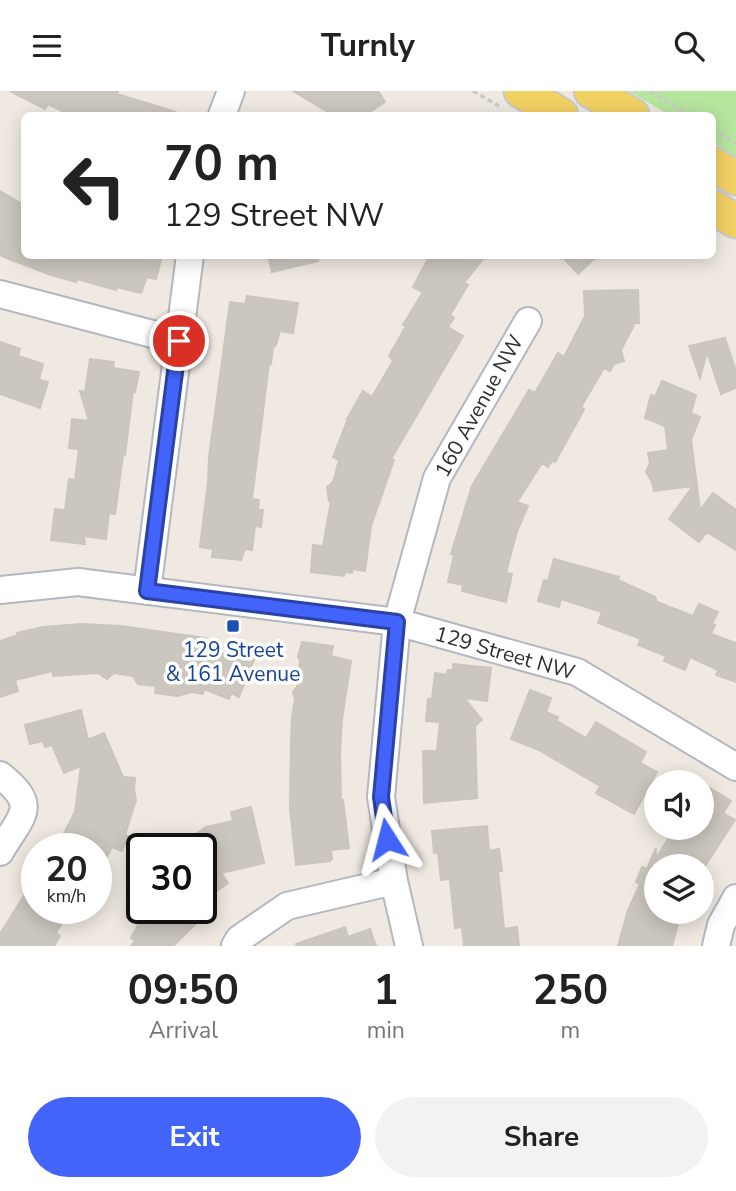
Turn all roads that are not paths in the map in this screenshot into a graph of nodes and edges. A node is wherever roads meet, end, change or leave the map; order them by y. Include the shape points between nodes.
1 (592, 91) edge
2 (512, 100) edge
3 (551, 112) edge
4 (627, 112) edge
5 (716, 166) edge
6 (736, 178) edge
7 (716, 209) edge
8 (736, 221) edge
9 (189, 259) edge
10 (0, 294) edge
11 (528, 321) dead end
12 (179, 341) junction
13 (0, 590) edge
14 (147, 591) junction
15 (397, 622) junction
16 (736, 767) edge
17 (0, 775) edge
18 (0, 852) edge
19 (394, 881) junction
20 (736, 898) edge
21 (237, 943) edge
22 (409, 946) edge
23 (716, 946) edge

1 - 4 main road
2 - 3 main road
5 - 6 main road
7 - 8 main road
9 - 12 street
10 - 12 street
11 - 15 street, 160 Avenue NW via 437,478
12 - 14 street
13 - 14 street, 129 Street NW via 78,582
14 - 15 street, 129 Street NW
15 - 16 street, 129 Street NW via 577,672
15 - 19 street, 160 Avenue NW via 381,797
17 - 18 street via 25,801
19 - 21 street via 287,906
19 - 22 street, 160 Avenue NW
20 - 23 street

